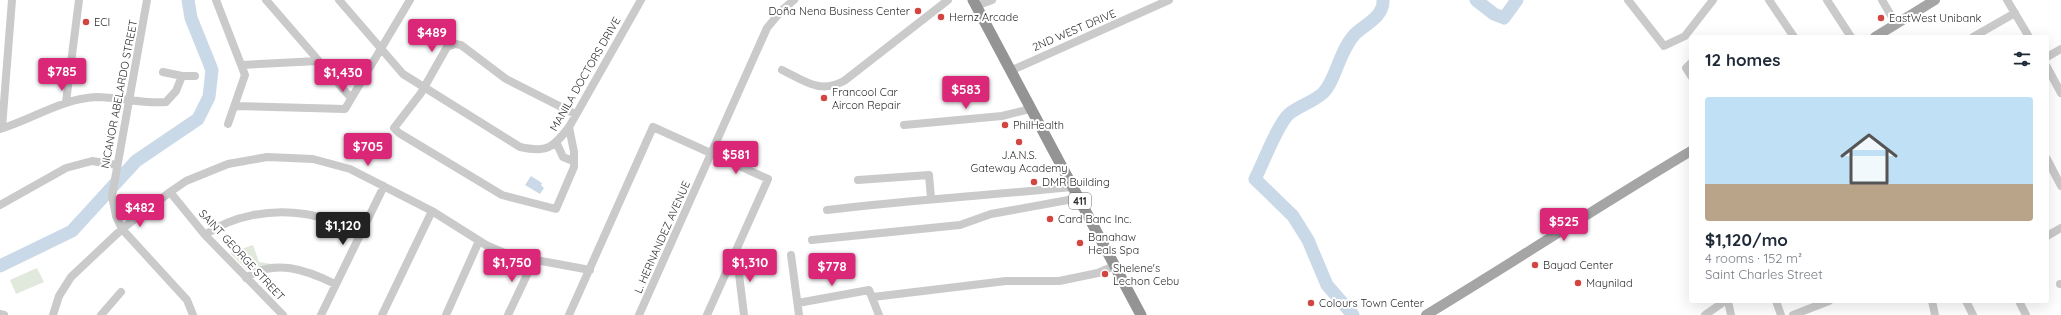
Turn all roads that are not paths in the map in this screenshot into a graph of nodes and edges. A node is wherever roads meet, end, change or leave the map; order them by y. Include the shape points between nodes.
1 (12, 0) edge
2 (79, 0) edge
3 (147, 0) edge
4 (216, 0) edge
5 (266, 0) edge
6 (339, 0) edge
7 (410, 0) edge
8 (641, 0) edge
9 (794, 0) edge
10 (948, 0) edge
11 (992, 0) edge
12 (1169, 0) edge
13 (1628, 0) edge
14 (1714, 0) edge
15 (1769, 0) edge
16 (1827, 0) edge
17 (1882, 0) edge
18 (1935, 0) edge
19 (2007, 0) edge
20 (975, 3) edge
21 (2015, 13) junction
22 (1896, 24) junction
23 (1793, 35) edge
24 (1849, 35) edge
25 (1878, 35) edge
26 (1980, 35) edge
27 (2028, 35) edge
28 (381, 49) junction
29 (2061, 49) edge
30 (2049, 56) edge
31 (318, 61) junction
32 (1689, 64) edge
33 (242, 65) junction
34 (782, 70) dead end
35 (1010, 71) junction
36 (2049, 71) edge
37 (163, 72) dead end
38 (1689, 74) edge
39 (182, 76) junction
40 (195, 76) dead end
41 (424, 88) junction
42 (2061, 93) edge
43 (351, 98) junction
44 (130, 101) junction
45 (66, 102) junction
46 (235, 106) junction
47 (1030, 109) junction
48 (575, 114) junction
49 (228, 124) dead end
50 (904, 125) dead end
51 (569, 127) junction
52 (1, 128) edge
53 (557, 144) junction
54 (1689, 152) edge
55 (712, 154) junction
56 (573, 161) junction
57 (2049, 163) edge
58 (117, 165) junction
59 (858, 180) dead end
60 (384, 186) junction
61 (2061, 186) edge
62 (1073, 187) junction
63 (170, 192) junction
64 (931, 198) junction
65 (1079, 198) junction
66 (0, 205) edge
67 (827, 210) dead end
68 (432, 211) junction
69 (2061, 228) edge
70 (122, 229) junction
71 (361, 234) junction
72 (204, 235) junction
73 (2049, 235) edge
74 (812, 240) dead end
75 (479, 241) junction
76 (791, 255) dead end
77 (534, 260) junction
78 (731, 263) junction
79 (1114, 266) junction
80 (590, 270) junction
81 (246, 278) junction
82 (335, 284) junction
83 (121, 292) dead end
84 (871, 293) junction
85 (798, 303) junction
86 (1722, 303) edge
87 (1728, 303) edge
88 (1777, 303) edge
89 (1824, 303) edge
90 (1932, 303) edge
91 (1967, 303) edge
92 (2020, 303) edge
93 (53, 315) edge
94 (101, 315) edge
95 (193, 315) edge
96 (283, 315) edge
97 (321, 315) edge
98 (382, 315) edge
99 (446, 315) edge
100 (508, 315) edge
101 (569, 315) edge
102 (639, 315) edge
103 (707, 315) edge
104 (744, 315) edge
105 (799, 315) edge
106 (879, 315) edge
107 (1142, 315) edge
108 (1426, 315) edge
109 (1704, 315) edge
110 (1731, 315) edge
111 (1781, 315) edge
112 (1793, 315) edge
113 (1935, 315) edge
114 (1973, 315) edge
115 (2026, 315) edge

1 - 52 street
2 - 45 street
3 - 44 street, NICANOR ABELARDO STREET
4 - 33 street
5 - 31 street
6 - 28 street, MANILA DOCTORS DRIVE
7 - 28 street
8 - 48 street, MANILA DOCTORS DRIVE
9 - 55 street, L. HERNANDEZ AVENUE via 767,28
10 - 34 street via 834,86 814,86
11 - 20 street
12 - 35 street, 2ND WEST DRIVE
13 - 14 street via 1664,46 1686,36
15 - 23 street
16 - 24 street
17 - 22 street
18 - 22 main road
19 - 21 street
20 - 35 highway, 411
21 - 26 street
21 - 27 street
22 - 25 main road
28 - 41 street, MANILA DOCTORS DRIVE via 403,74
28 - 43 street
29 - 30 street
31 - 33 street
31 - 43 street
32 - 38 street via 1686,70
33 - 46 street via 245,75
35 - 47 highway, 411
36 - 42 street
37 - 39 street
39 - 40 street
39 - 44 street via 176,91 166,102
41 - 48 street via 447,47 455,44 506,79
41 - 53 street, MANILA DOCTORS DRIVE via 520,147 533,150 547,149
41 - 56 street via 394,128 502,196 558,211 574,167
43 - 46 street via 345,109
44 - 45 street via 96,97
44 - 58 street, NICANOR ABELARDO STREET
45 - 52 street
46 - 49 street
47 - 50 street via 1002,116
47 - 62 highway, 411
48 - 51 street, MANILA DOCTORS DRIVE
51 - 53 street, MANILA DOCTORS DRIVE
51 - 56 street via 574,152
53 - 56 street via 563,157
54 - 108 main road
55 - 78 street via 768,179
55 - 80 street via 653,127
55 - 102 street, L. HERNANDEZ AVENUE
57 - 61 street
58 - 66 street via 92,161 66,168
58 - 70 street, NICANOR ABELARDO STREET via 112,196
59 - 64 street via 929,175
60 - 63 street via 350,169 314,159 268,157 228,164 186,181
60 - 68 street
60 - 71 street
62 - 64 street via 958,198
62 - 65 highway, 411
63 - 70 street
63 - 72 street, SAINT GEORGE STREET
64 - 67 street
65 - 74 street via 991,214 960,225
65 - 79 highway, 411
68 - 75 street
68 - 98 street
69 - 73 street
70 - 93 street via 71,277 59,296
70 - 95 street, NICANOR ABELARDO STREET via 187,300
71 - 72 street via 305,214 272,213 239,217
71 - 82 street
72 - 81 street, SAINT GEORGE STREET
75 - 77 street via 509,254
75 - 99 street
76 - 85 street
77 - 80 street
77 - 100 street
78 - 103 street
78 - 104 street via 739,274
79 - 84 street via 1059,281 1006,281
79 - 107 highway, 411
80 - 101 street
81 - 82 street via 254,272 277,266 310,271
81 - 96 street, SAINT GEORGE STREET
82 - 97 street
83 - 94 street
84 - 85 street
84 - 106 street
85 - 105 street
86 - 109 street
87 - 110 street
88 - 111 street
89 - 112 street
90 - 113 street
91 - 114 street
92 - 115 street

